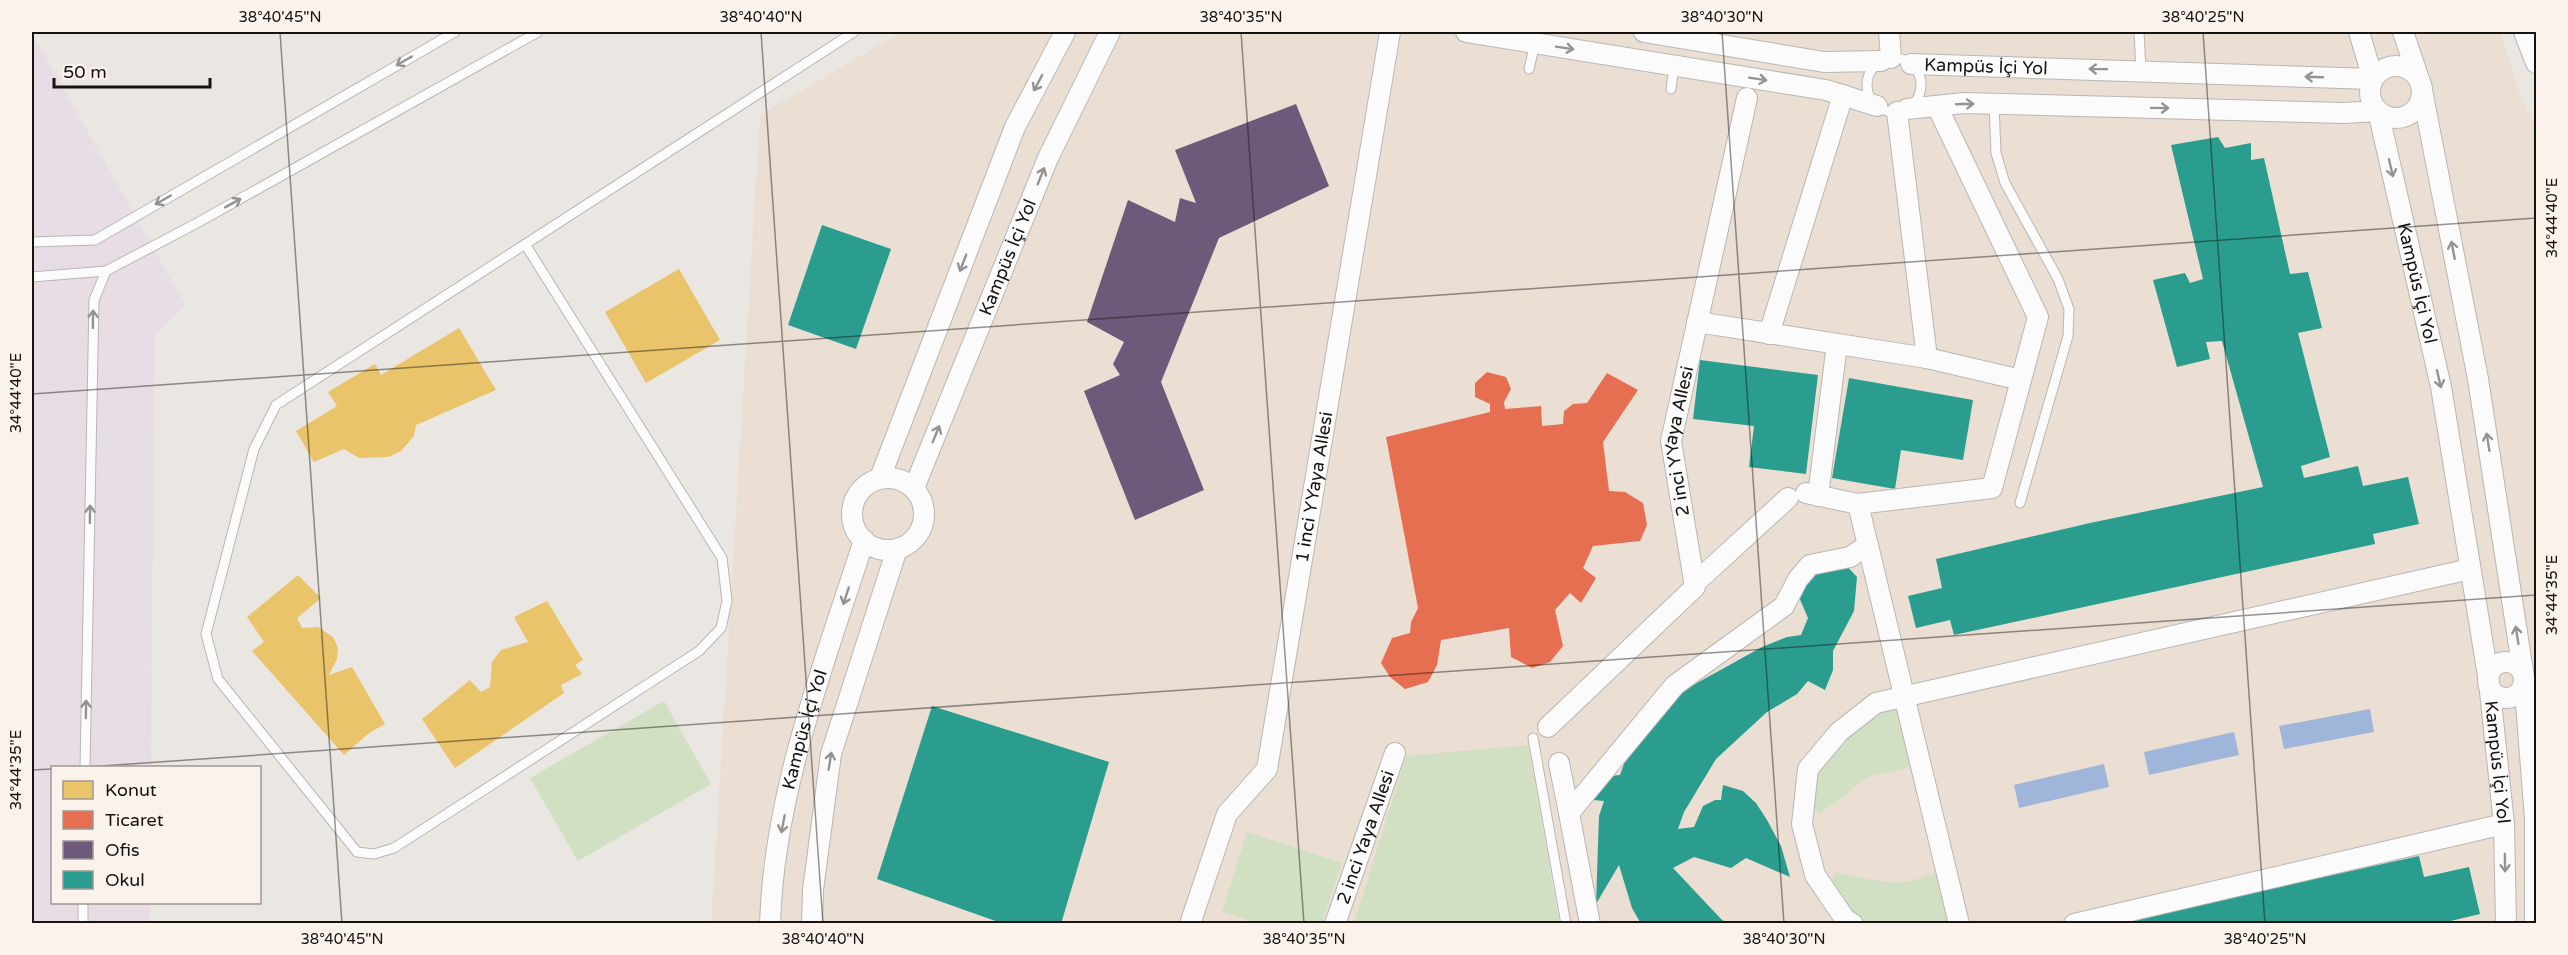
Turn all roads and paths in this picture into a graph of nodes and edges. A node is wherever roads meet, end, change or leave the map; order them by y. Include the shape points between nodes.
1 (455, 32) edge
2 (538, 32) edge
3 (854, 32) edge
4 (1065, 32) edge
5 (1110, 32) edge
6 (1390, 32) edge
7 (1466, 32) edge
8 (1644, 32) edge
9 (1889, 32) edge
10 (2139, 32) edge
11 (2359, 32) edge
12 (2403, 32) edge
13 (2524, 32) edge
14 (1683, 38) junction
15 (1535, 43) junction
16 (1886, 59) junction
17 (2536, 63) edge
18 (1911, 64) junction
19 (1674, 66) junction
20 (1530, 69) dead end
21 (2141, 70) junction
22 (2373, 79) junction
23 (2421, 85) junction
24 (1671, 89) dead end
25 (1843, 96) junction
26 (1747, 98) dead end
27 (1994, 104) junction
28 (1877, 106) junction
29 (1937, 106) junction
30 (1902, 110) junction
31 (2378, 111) junction
32 (32, 242) edge
33 (525, 244) junction
34 (106, 271) junction
35 (32, 277) edge
36 (1697, 322) junction
37 (1768, 334) junction
38 (1837, 344) junction
39 (1927, 358) junction
40 (2021, 380) junction
41 (880, 478) junction
42 (914, 488) junction
43 (1804, 495) junction
44 (2019, 503) dead end
45 (1858, 504) junction
46 (864, 540) junction
47 (1868, 545) junction
48 (897, 549) junction
49 (2470, 569) junction
50 (1695, 583) junction
51 (2536, 660) edge
52 (2530, 679) edge
53 (2489, 682) junction
54 (1904, 695) junction
55 (1540, 733) joint
56 (1395, 753) dead end
57 (1559, 763) dead end
58 (85, 766) edge
59 (1569, 813) junction
60 (2504, 824) junction
61 (83, 904) edge
62 (82, 924) edge
63 (770, 924) edge
64 (812, 924) edge
65 (1190, 924) edge
66 (1335, 924) edge
67 (1566, 924) edge
68 (1590, 924) edge
69 (1853, 924) edge
70 (1959, 924) edge
71 (2073, 924) edge
72 (2506, 924) edge
73 (2535, 924) edge

1 -> 32 lane via 95,240
34 -> 2 lane
3 - 33 lane
4 -> 41 street via 1015,127
42 -> 5 street, Kampüs İçi Yol via 1048,158
6 - 65 street, 1 inci YYaya Allesi via 1267,768 1227,814
7 - 15 street
8 - 14 street
9 - 16 street
10 - 21 lane
11 - 22 street
12 - 23 street, Kampüs İçi Yol
13 - 17 street
14 - 16 street via 1824,62
14 - 19 street
15 -> 19 street
15 - 20 lane
16 - 18 lane
16 - 28 lane via 1868,77 1870,98
21 -> 18 street, Kampüs İçi Yol
18 - 30 lane via 1921,82 1920,92 1915,102
19 - 24 lane
19 -> 25 street
22 -> 21 street, Kampüs İçi Yol
22 - 23 street via 2394,66 2410,71
22 - 31 street via 2370,96
23 - 31 street via 2420,102 2409,114 2393,118
52 -> 23 street, Kampüs İçi Yol via 2478,379
25 - 28 street
25 - 37 street
26 - 36 street, 2 inci YYaya Allesi
29 -> 27 street, Kampüs İçi Yol
27 -> 31 street, Kampüs İçi Yol
27 - 44 lane via 1996,153 2005,183 2058,279 2069,309 2068,336
28 - 30 lane via 1887,111
29 - 30 street, Kampüs İçi Yol
29 - 40 street via 2038,317
30 - 39 street
31 -> 49 street, Kampüs İçi Yol via 2441,387
33 - 33 lane via 276,405 254,449 206,634 218,679 357,852 374,854 394,848 699,651 721,628 727,601 722,558
34 - 35 lane
58 -> 34 lane via 94,300
36 - 37 street
36 - 50 street, 2 inci YYaya Allesi via 1671,441
37 - 38 street
38 - 39 street
38 - 43 street
39 - 40 street
40 - 45 street via 1992,488
41 - 42 street via 892,477
41 - 46 street via 868,484 853,504 852,517
42 - 48 street via 923,505 923,524 909,544
43 - 45 street
43 - 50 street
45 - 47 street
46 - 48 street via 874,547
46 -> 63 street, Kampüs İçi Yol via 796,752 771,886
47 - 54 street
47 - 59 street via 1850,557 1810,565 1784,606 1675,685
64 -> 48 street, Kampüs İçi Yol via 831,754
49 - 53 street, Kampüs İçi Yol
49 - 54 street
50 - 55 street
51 - 52 street
52 - 53 street via 2519,693 2508,698 2493,693
52 - 73 street, Kampüs İçi Yol
53 - 60 street, Kampüs İçi Yol
54 - 69 street via 1876,703 1839,732 1808,769 1803,824 1815,875 1845,919
54 - 70 street
55 - 67 lane
56 - 66 street, 2 inci Yaya Allesi
57 - 59 street
59 - 68 street
60 - 71 street
60 -> 72 street, Kampüs İçi Yol
61 - 62 lane

